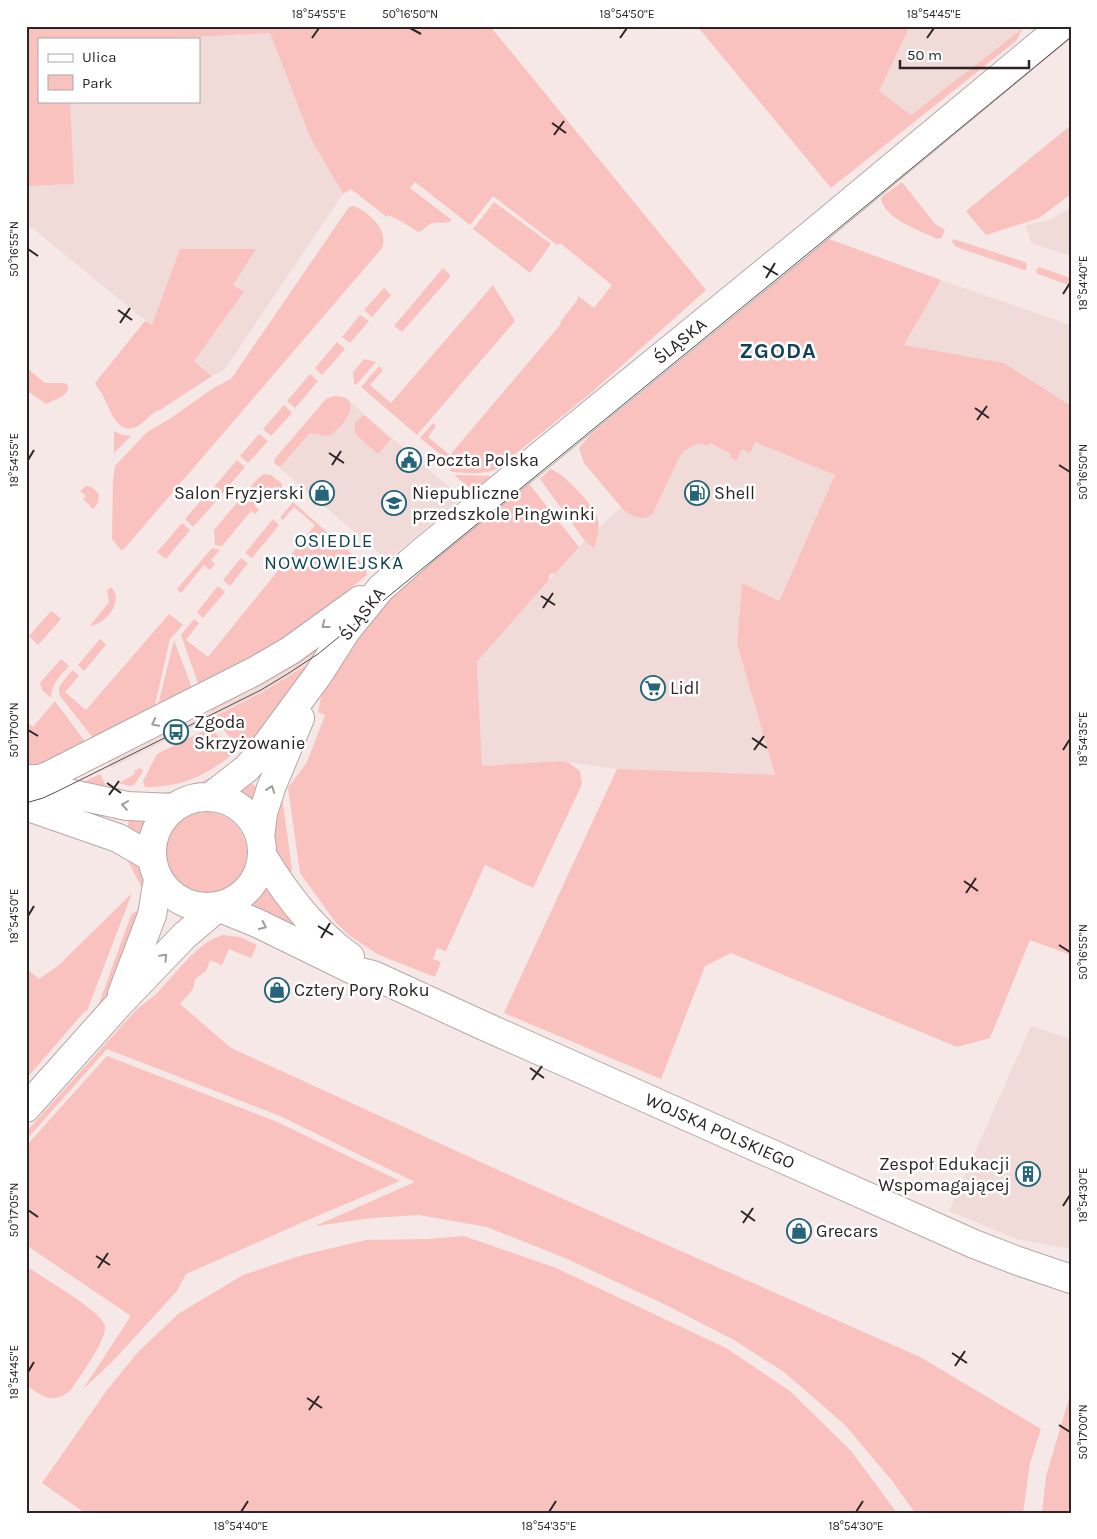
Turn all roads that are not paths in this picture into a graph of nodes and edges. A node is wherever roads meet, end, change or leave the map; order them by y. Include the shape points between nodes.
1 (1062, 26) edge
2 (380, 588) junction
3 (318, 675) junction
4 (26, 781) edge
5 (210, 797) junction
6 (26, 806) edge
7 (174, 808) junction
8 (261, 846) junction
9 (155, 868) junction
10 (218, 907) junction
11 (373, 975) junction
12 (118, 1005) junction
13 (26, 1108) edge
14 (1071, 1279) edge

1 - 2 street, ŚLĄSKA
2 - 3 street, ŚLĄSKA via 346,631
2 -> 4 street via 291,650 240,680 48,776
3 - 5 street, ŚLĄSKA via 259,755
8 -> 3 street, ŚLĄSKA via 263,812
7 -> 4 street via 127,806
5 - 7 street via 185,801
5 - 8 street via 223,799 246,813 255,824
6 - 9 street via 118,838
7 - 9 street via 165,816 153,837
8 - 10 street via 259,872 249,888 235,900
8 - 11 street, WOJSKA POLSKIEGO via 284,887 315,928
9 - 10 street via 169,893 184,903
9 - 12 street via 152,915
10 -> 11 street, WOJSKA POLSKIEGO via 353,970
12 -> 10 street via 184,936
11 - 14 street, WOJSKA POLSKIEGO via 974,1244
12 - 13 street

